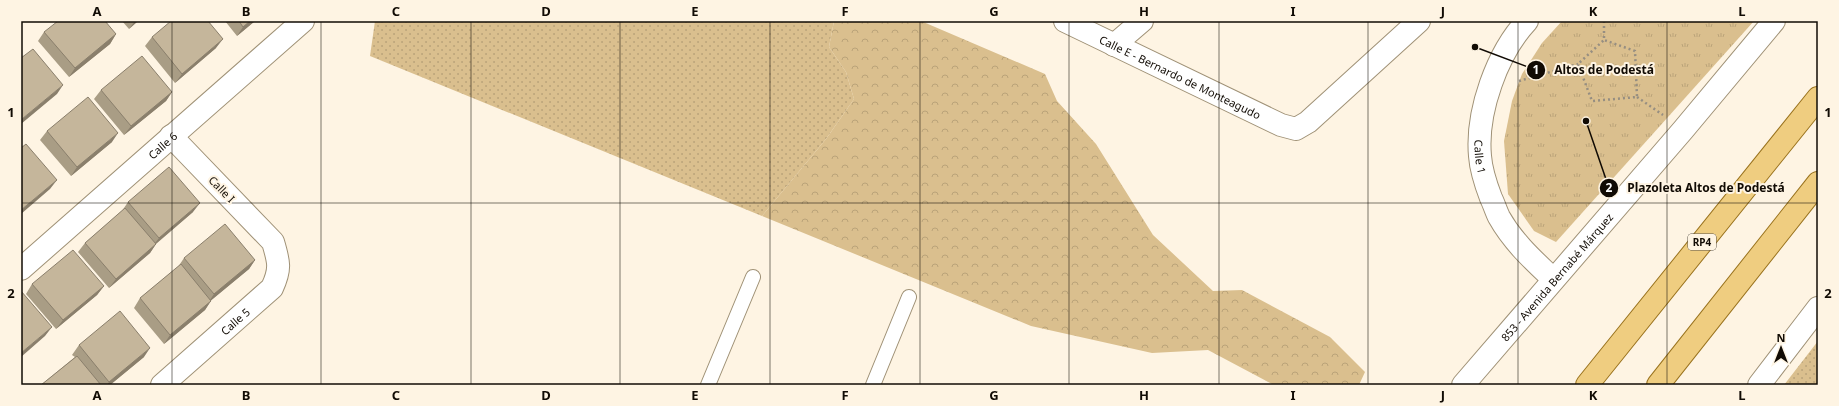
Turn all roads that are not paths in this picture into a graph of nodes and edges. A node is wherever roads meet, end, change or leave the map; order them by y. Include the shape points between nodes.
1 (303, 21) edge
2 (1065, 21) edge
3 (1142, 21) edge
4 (1419, 21) edge
5 (1527, 21) edge
6 (1774, 21) edge
7 (1114, 45) junction
8 (1818, 98) edge
9 (171, 136) junction
10 (1818, 183) edge
11 (273, 242) joint
12 (21, 269) edge
13 (753, 277) dead end
14 (1553, 279) junction
15 (909, 297) dead end
16 (1818, 308) edge
17 (162, 385) edge
18 (708, 385) edge
19 (873, 385) edge
20 (1463, 385) edge
21 (1586, 385) edge
22 (1658, 385) edge
23 (1759, 385) edge

1 - 9 street, Calle 6
2 - 7 street, Calle E - Bernardo de Monteagudo
3 - 7 street
4 - 7 street, Calle E - Bernardo de Monteagudo via 1308,122 1296,129 1281,125
5 - 14 street, Calle 1 via 1501,59 1489,89 1481,126 1480,157 1498,216 1518,245
6 - 14 street, 853 - Avenida Bernabé Márquez
8 - 21 main road, RP4
9 - 11 street, Calle I
9 - 12 street, Calle 6
10 - 22 main road
11 - 17 street, Calle 5 via 279,261 278,275 272,288
13 - 18 lane
14 - 20 street, 853 - Avenida Bernabé Márquez
15 - 19 lane
16 - 23 street

